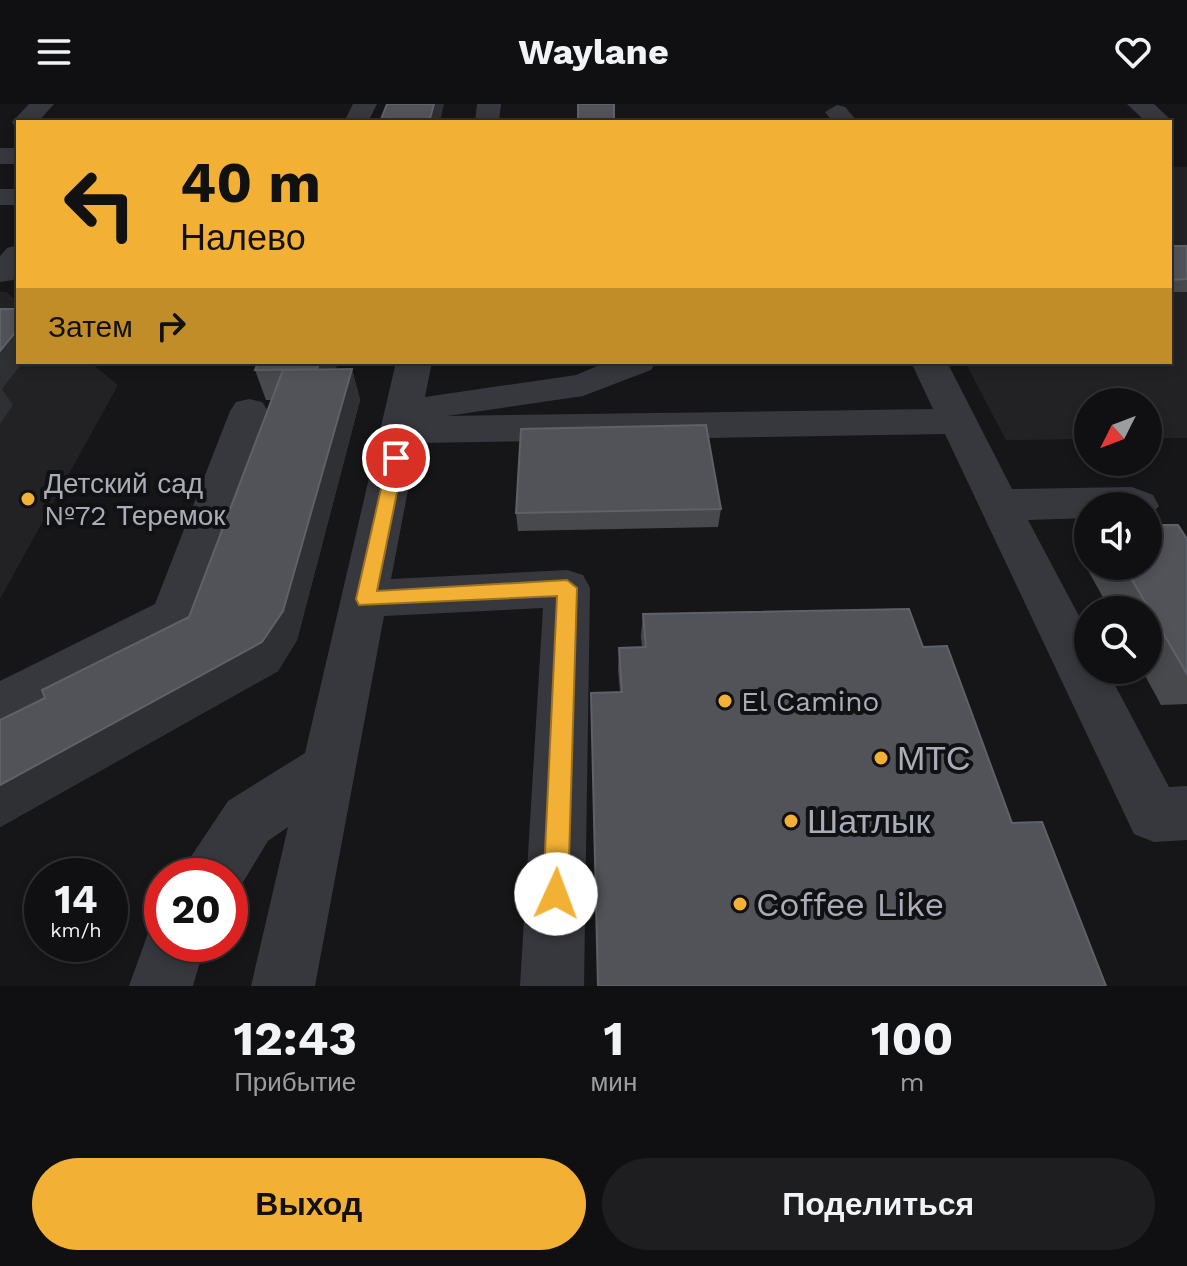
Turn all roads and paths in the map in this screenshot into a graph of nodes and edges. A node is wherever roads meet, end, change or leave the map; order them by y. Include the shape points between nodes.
1 (42, 104) edge
2 (1139, 104) edge
3 (26, 120) edge
4 (1159, 120) edge
5 (16, 130) edge
6 (0, 146) edge
7 (414, 364) edge
8 (633, 364) edge
9 (930, 364) edge
10 (249, 411) dead end
11 (404, 420) junction
12 (958, 421) junction
13 (1074, 503) edge
14 (999, 505) junction
15 (365, 599) junction
16 (0, 706) edge
17 (329, 768) junction
18 (1187, 813) edge
19 (224, 858) edge
20 (168, 962) edge
21 (161, 986) edge
22 (283, 986) edge
23 (552, 986) edge

1 - 3 street
2 - 4 street
5 - 6 street
7 - 11 street
8 - 11 street via 583,385
9 - 12 street
10 - 16 street via 174,617
11 - 12 street
11 - 15 street
12 - 14 street
13 - 14 street
14 - 18 street via 1154,815
15 - 17 street
15 - 23 street via 567,588
17 - 19 street via 248,821
17 - 22 street
20 - 21 street

